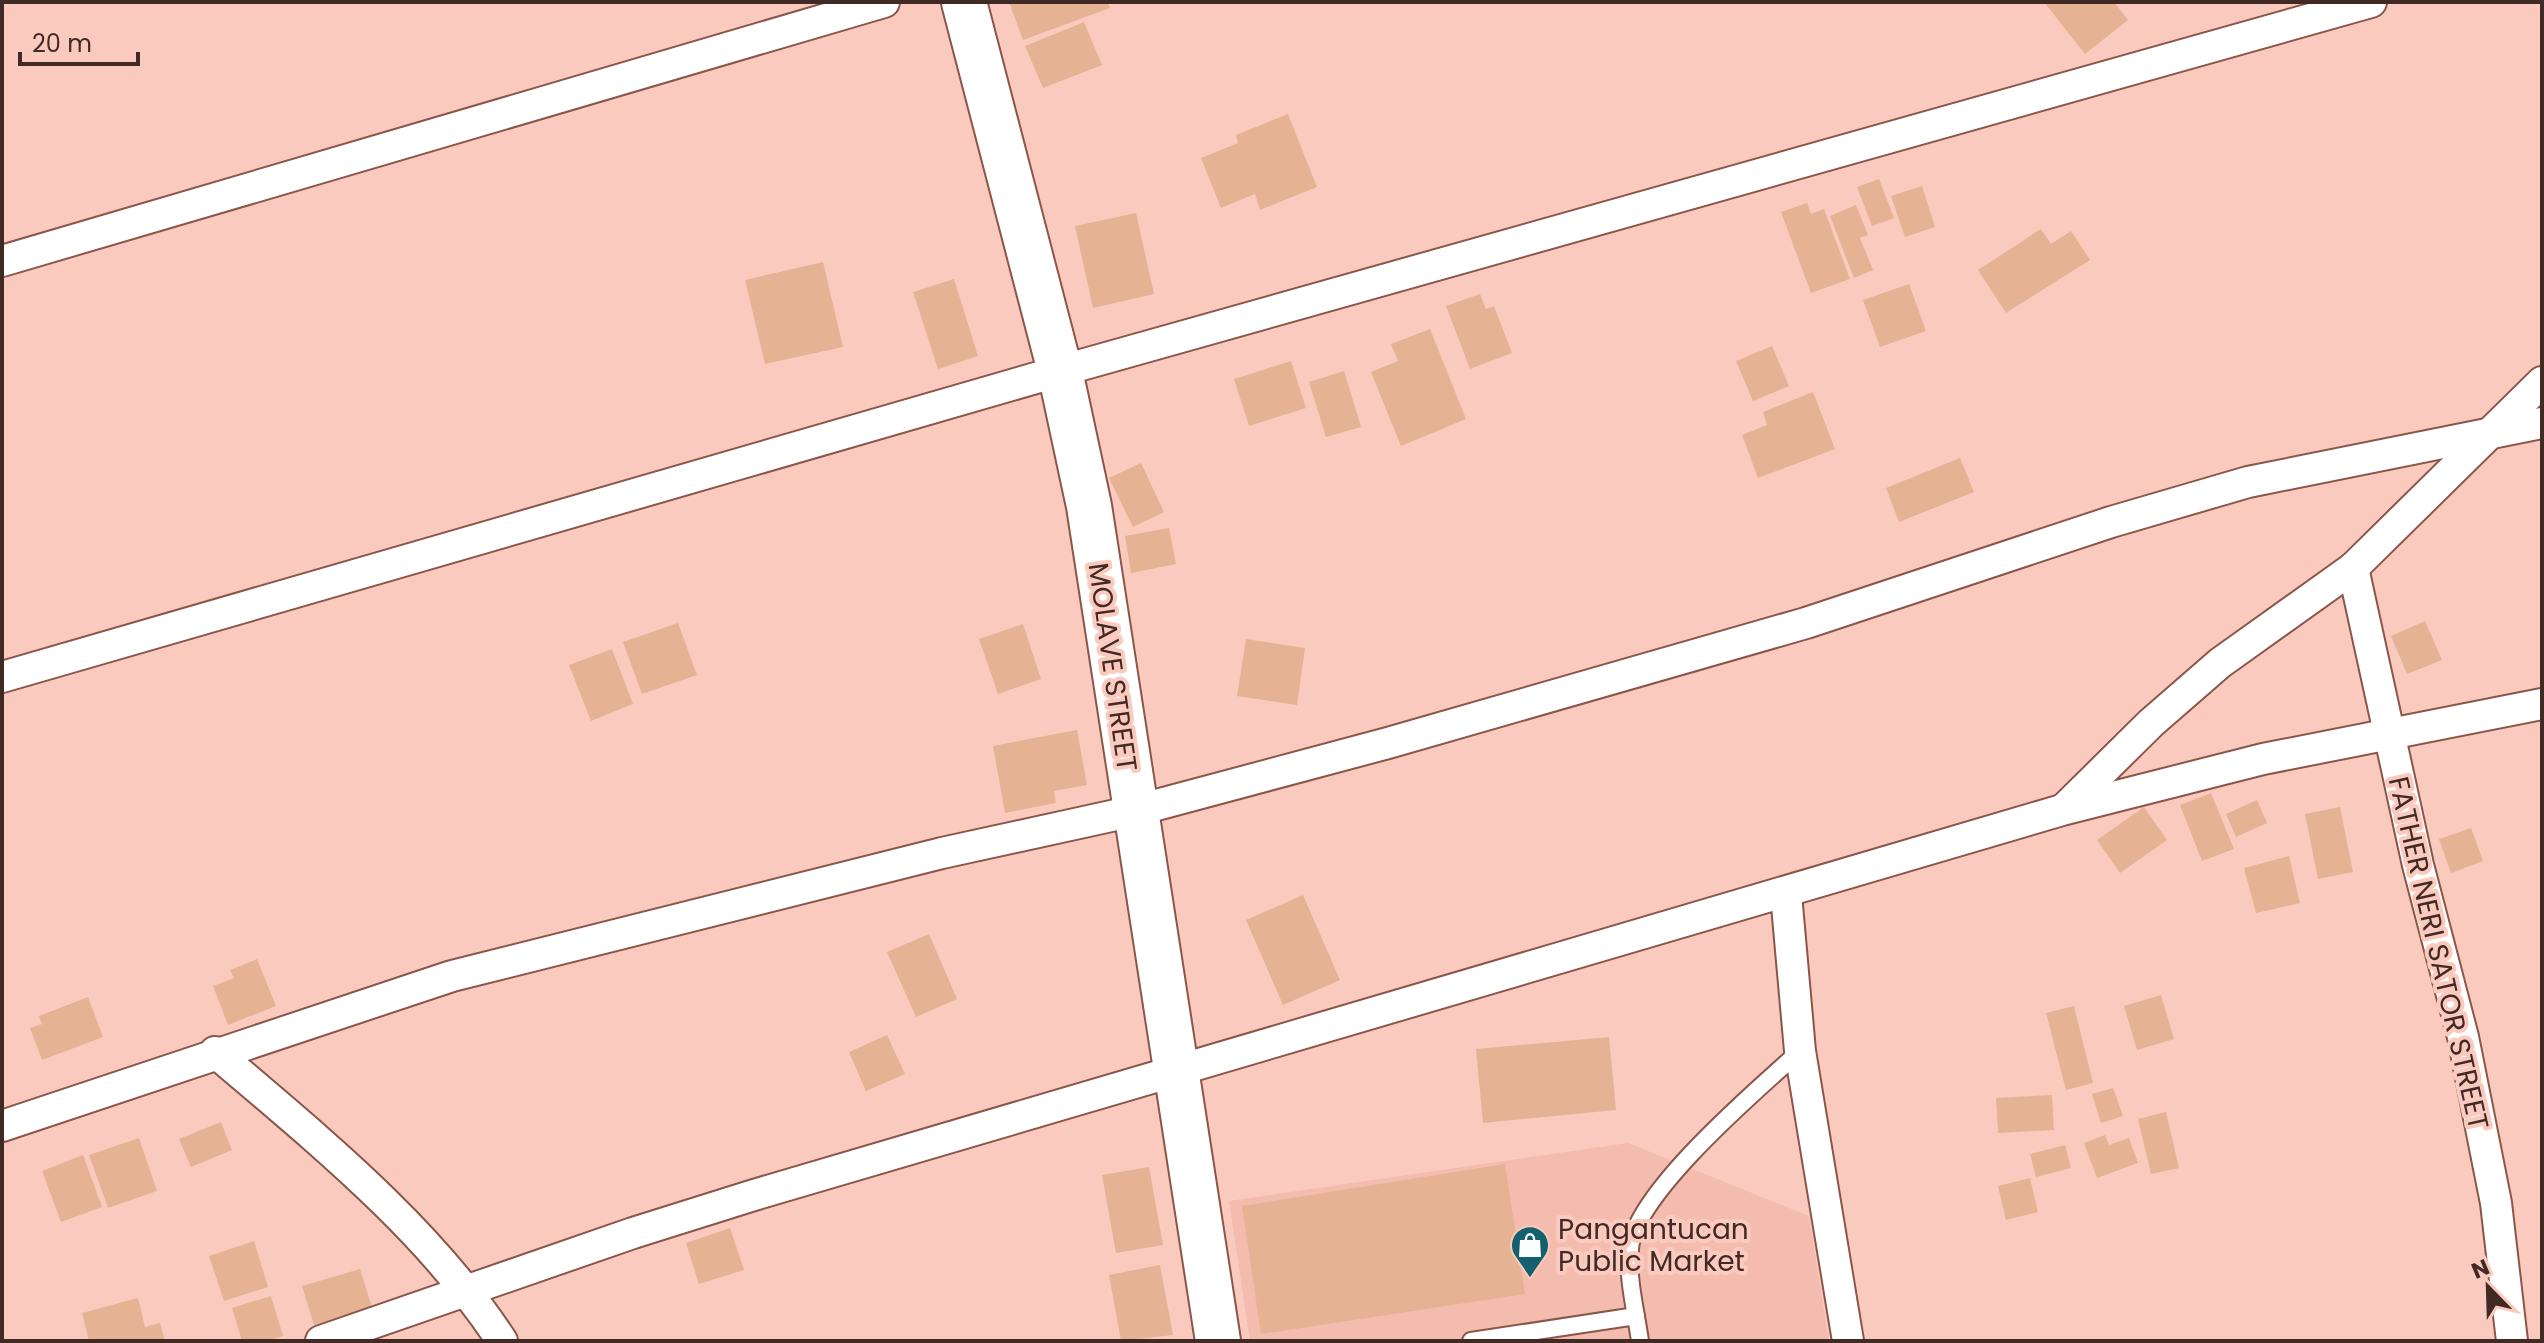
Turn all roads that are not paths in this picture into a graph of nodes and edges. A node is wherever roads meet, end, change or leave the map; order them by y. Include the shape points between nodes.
1 (884, 2) edge
2 (964, 2) edge
3 (2371, 2) edge
4 (2, 261) edge
5 (1060, 371) junction
6 (2542, 382) edge
7 (2542, 423) edge
8 (2487, 434) junction
9 (2353, 568) junction
10 (2, 677) edge
11 (2542, 704) edge
12 (2387, 733) junction
13 (2062, 810) junction
14 (1134, 811) junction
15 (1786, 894) junction
16 (1800, 1051) junction
17 (215, 1052) junction
18 (1177, 1073) junction
19 (2, 1126) edge
20 (470, 1292) junction
21 (1636, 1316) junction
22 (321, 1341) edge
23 (502, 1341) edge
24 (1218, 1341) edge
25 (1471, 1341) edge
26 (1640, 1341) edge
27 (1848, 1341) edge
28 (2512, 1341) edge

1 - 4 street
2 - 5 street, MOLAVE STREET
3 - 5 street
5 - 10 street
5 - 14 street, MOLAVE STREET via 1092,521
6 - 8 street
7 - 8 street
8 - 9 street
8 - 14 street via 2248,482 1806,623
9 - 12 street, FATHER NERI SATOR STREET
9 - 13 street via 2220,663
11 - 12 street
12 - 13 street via 2167,781
12 - 28 street, FATHER NERI SATOR STREET via 2463,1037 2496,1203
13 - 15 street
14 - 17 street via 942,853 452,976
14 - 18 street, MOLAVE STREET
15 - 16 street
15 - 18 street
16 - 21 lane via 1717,1125 1637,1223 1630,1249
16 - 27 street
17 - 19 street
17 - 20 street via 395,1213
18 - 20 street via 648,1228
18 - 24 street, MOLAVE STREET
20 - 22 street
20 - 23 street
21 - 25 lane
21 - 26 lane

